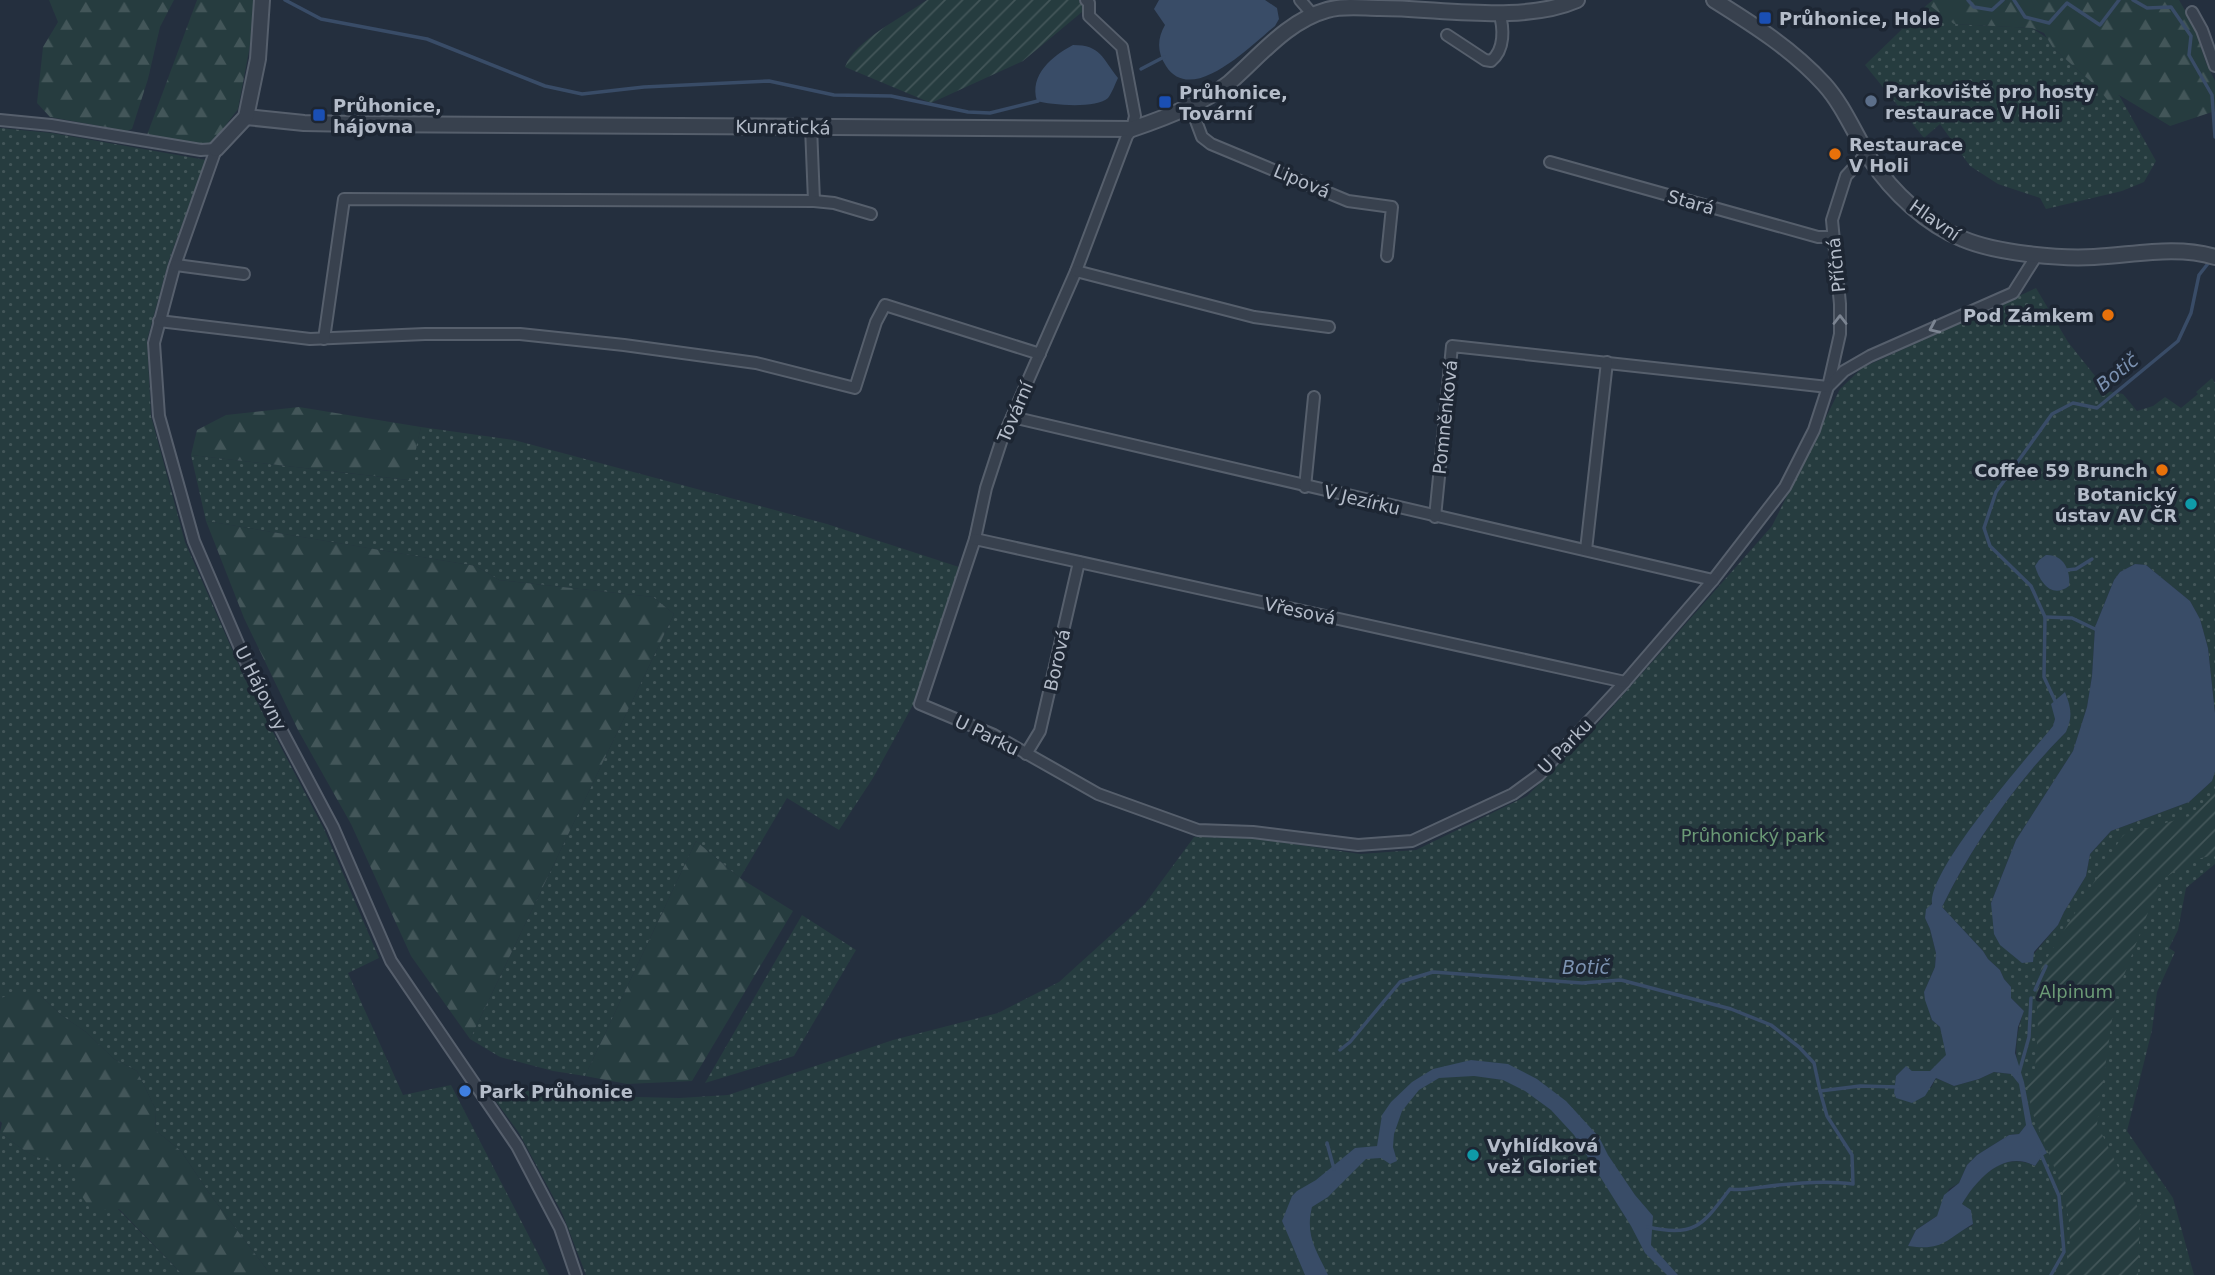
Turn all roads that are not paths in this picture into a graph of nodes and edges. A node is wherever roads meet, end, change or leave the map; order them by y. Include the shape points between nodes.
1 (262, 0) edge
2 (1086, 0) edge
3 (1300, 0) edge
4 (1577, 0) edge
5 (1714, 0) edge
6 (1499, 12) junction
7 (2192, 12) dead end
8 (1313, 15) junction
9 (1447, 35) dead end
10 (2215, 66) edge
11 (1190, 105) junction
12 (246, 117) junction
13 (0, 120) edge
14 (811, 127) junction
15 (1132, 129) junction
16 (216, 149) junction
17 (1867, 153) junction
18 (1550, 162) dead end
19 (814, 201) junction
20 (871, 214) dead end
21 (1833, 237) junction
22 (2037, 255) junction
23 (2208, 255) edge
24 (1387, 256) dead end
25 (176, 265) junction
26 (1076, 271) junction
27 (244, 274) dead end
28 (159, 321) junction
29 (1329, 327) dead end
30 (324, 339) junction
31 (1040, 354) junction
32 (1607, 362) junction
33 (1828, 387) junction
34 (1314, 397) dead end
35 (1012, 417) junction
36 (1305, 487) junction
37 (1435, 517) junction
38 (975, 539) junction
39 (1586, 550) junction
40 (1079, 562) junction
41 (1713, 580) junction
42 (1625, 682) junction
43 (920, 704) joint
44 (1026, 754) junction
45 (576, 1275) edge

1 - 12 street via 258,59
2 - 15 street via 1089,16 1122,47 1135,116
3 - 8 street
4 - 6 street via 1533,13
5 - 17 street, Hlavní via 1788,50 1825,85
6 - 8 street, Kunratická via 1347,7
6 - 9 street via 1502,42 1491,61
7 - 10 street
8 - 11 street, Kunratická via 1279,37 1226,85
11 - 15 street, Kunratická
11 - 24 street, Lipová via 1202,137 1211,144 1348,201 1392,207
12 - 14 street, Kunratická via 318,124
12 - 16 street, U Hájovny
13 - 16 street
14 - 15 street, Kunratická
14 - 19 street
15 - 26 street, Tovární
16 - 25 street, U Hájovny
17 - 21 street, Příčná via 1846,176 1832,220
17 - 22 street, Hlavní via 1900,195 1951,234 1989,247
18 - 21 street, Stará via 1818,237
19 - 20 street
19 - 30 street via 344,199
33 -> 21 street, Příčná via 1840,334
22 - 23 street, Hlavní via 2090,257 2171,251
22 -> 33 street via 2013,293 1858,362
25 - 27 street
25 - 28 street, U Hájovny
26 - 29 street via 1254,317
26 - 31 street, Tovární
28 - 30 street
28 - 45 street, U Hájovny via 154,343 159,416 194,541 250,669 333,827 391,961 517,1146 560,1228
30 - 31 street via 520,334 756,363 855,388 885,305
31 - 35 street, Tovární
32 - 33 street, Pomněnková
32 - 37 street, Pomněnková via 1452,346
32 - 39 street
33 - 41 street, U Parku via 1814,430 1785,487
34 - 36 street
35 - 36 street, V Jezírku
35 - 38 street, Tovární via 986,488
36 - 37 street, V Jezírku
37 - 39 street, V Jezírku
38 - 40 street, Vřesová
38 - 43 street, Tovární
39 - 41 street, V Jezírku
40 - 42 street, Vřesová
40 - 44 street, Borová via 1040,731
41 - 42 street, U Parku
42 - 44 street, U Parku via 1539,775 1513,794 1412,841 1358,845 1198,830 1098,794
43 - 44 street, U Parku via 994,735

